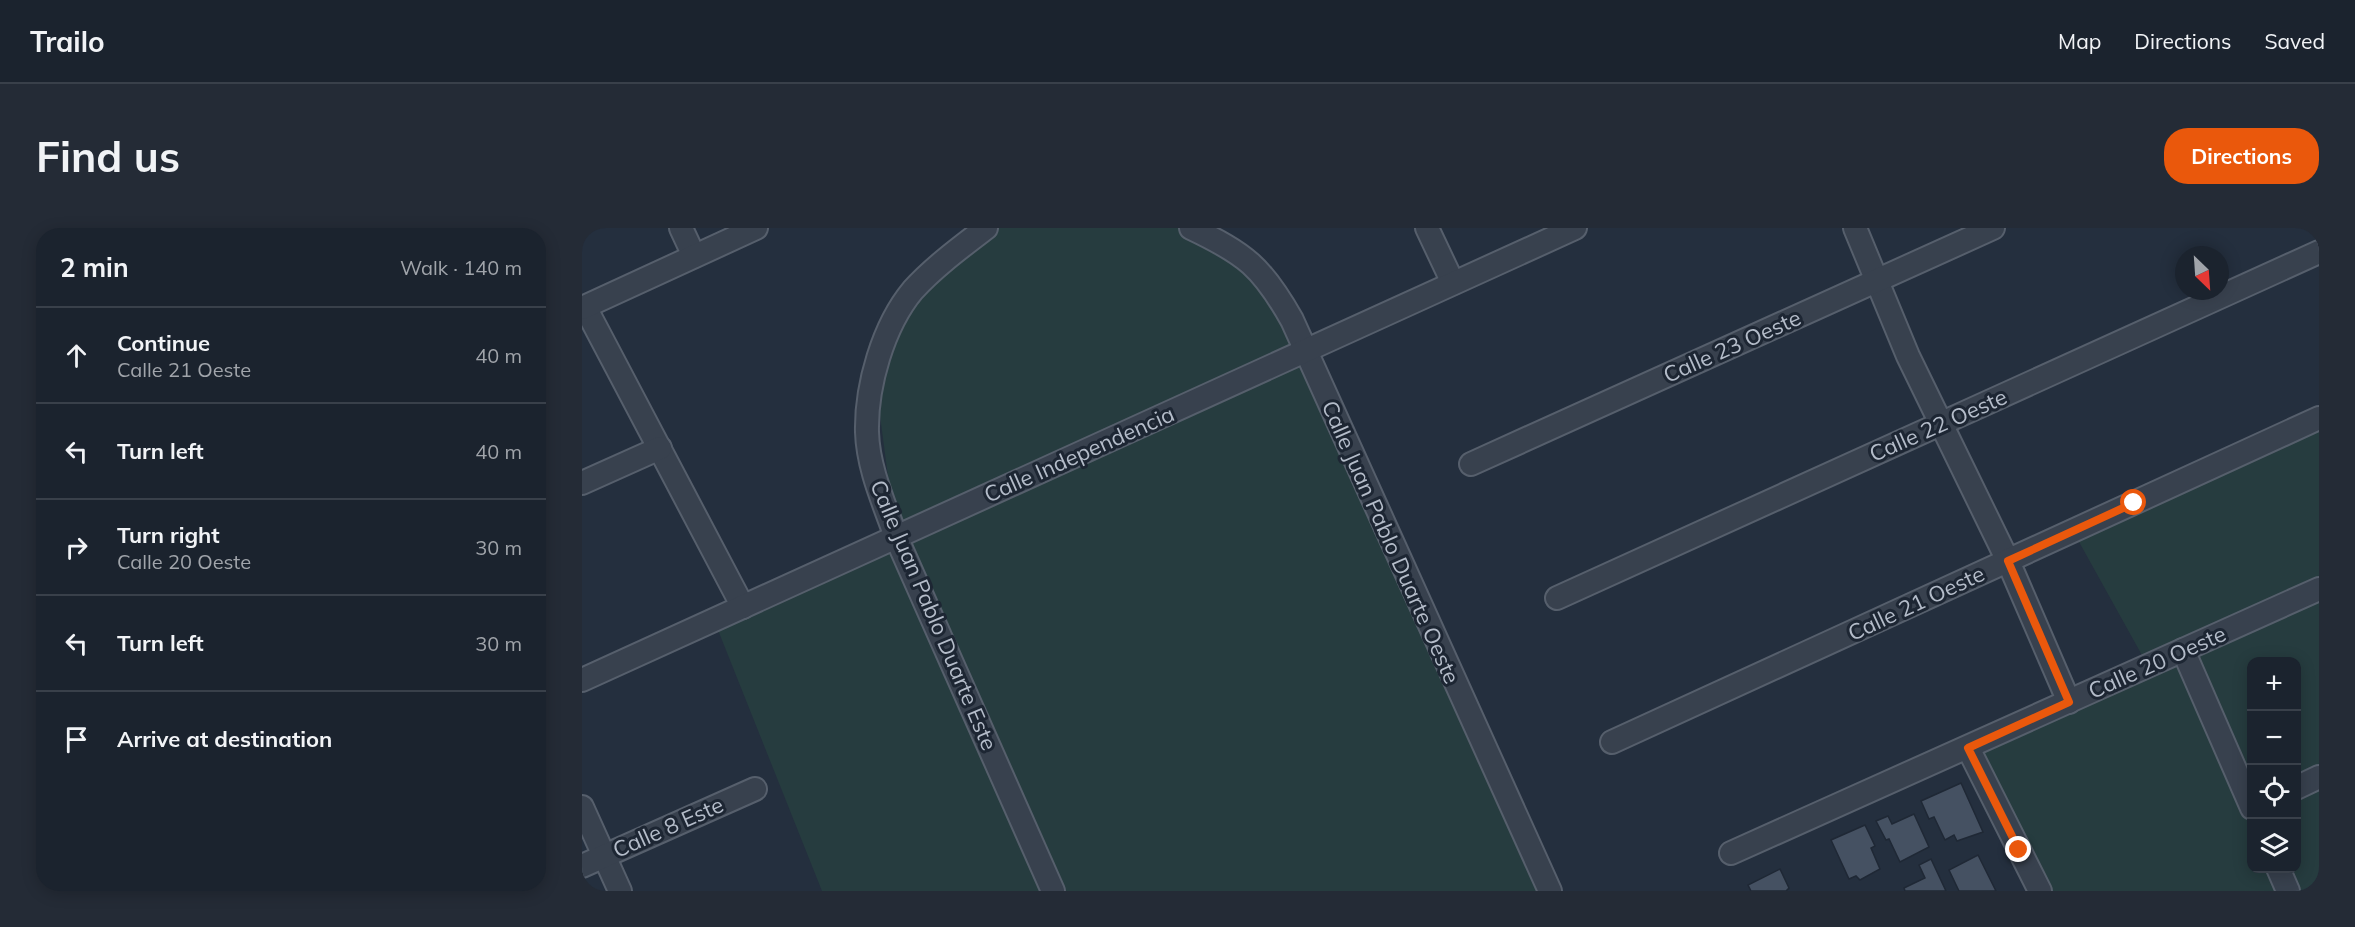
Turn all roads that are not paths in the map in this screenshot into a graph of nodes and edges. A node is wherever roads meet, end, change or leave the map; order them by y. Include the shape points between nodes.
1 (681, 228) edge
2 (756, 228) edge
3 (986, 228) edge
4 (1191, 228) edge
5 (1427, 228) edge
6 (1575, 228) edge
7 (1855, 228) edge
8 (1993, 228) edge
9 (2319, 252) edge
10 (694, 256) junction
11 (1877, 280) junction
12 (1454, 283) junction
13 (584, 308) edge
14 (1305, 351) junction
15 (2319, 418) edge
16 (1941, 423) junction
17 (660, 448) junction
18 (1471, 464) dead end
19 (582, 483) edge
20 (896, 537) junction
21 (2008, 561) junction
22 (2319, 589) edge
23 (1557, 598) dead end
24 (743, 607) junction
25 (2182, 650) junction
26 (582, 680) edge
27 (2069, 702) junction
28 (1612, 742) dead end
29 (1968, 748) junction
30 (2319, 777) edge
31 (2301, 786) edge
32 (755, 789) dead end
33 (2247, 797) edge
34 (582, 807) edge
35 (1731, 853) dead end
36 (604, 856) junction
37 (582, 866) edge
38 (2280, 873) edge
39 (620, 891) edge
40 (1053, 891) edge
41 (1550, 891) edge
42 (2040, 891) edge
43 (2288, 891) edge

1 - 10 street
2 - 10 street
3 - 20 street, Calle Juan Pablo Duarte Este via 913,291 890,326 874,370 867,432 876,482
4 - 14 street, Calle Juan Pablo Duarte Oeste via 1251,262 1272,286
5 - 12 street
6 - 12 street, Calle Independencia
7 - 11 street
8 - 11 street, Calle 23 Oeste
9 - 16 street, Calle 22 Oeste
10 - 13 street
11 - 16 street
11 - 18 street, Calle 23 Oeste
12 - 14 street, Calle Independencia
13 - 17 street
14 - 20 street, Calle Independencia
14 - 41 street, Calle Juan Pablo Duarte Oeste
15 - 21 street, Calle 21 Oeste
16 - 21 street
16 - 23 street, Calle 22 Oeste
17 - 19 street
17 - 24 street
20 - 24 street, Calle Independencia
20 - 40 street, Calle Juan Pablo Duarte Este
21 - 27 street
21 - 28 street, Calle 21 Oeste
22 - 25 street, Calle 20 Oeste
24 - 26 street, Calle Independencia
25 - 27 street, Calle 20 Oeste
25 - 33 street
27 - 29 street, Calle 20 Oeste
29 - 35 street, Calle 20 Oeste
29 - 42 street
30 - 31 street
32 - 36 street, Calle 8 Este
34 - 36 street
36 - 37 street, Calle 8 Este
36 - 39 street
38 - 43 street

